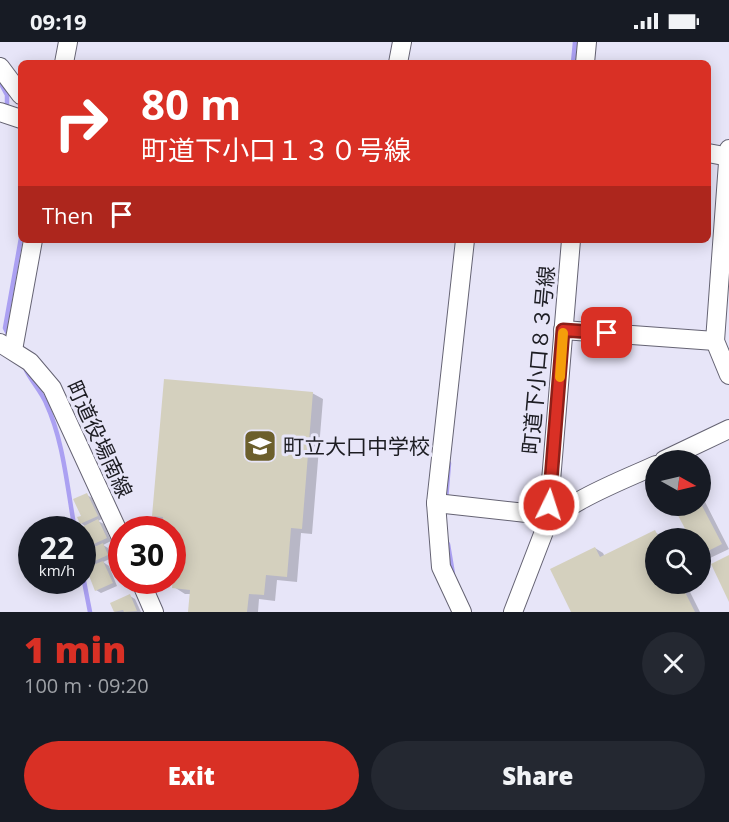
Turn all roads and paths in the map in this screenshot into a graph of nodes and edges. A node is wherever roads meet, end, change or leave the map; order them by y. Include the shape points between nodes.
1 (68, 42) edge
2 (402, 42) edge
3 (587, 42) edge
4 (65, 60) edge
5 (399, 60) edge
6 (585, 60) edge
7 (0, 67) edge
8 (18, 90) edge
9 (0, 112) edge
10 (18, 118) edge
11 (711, 153) edge
12 (729, 154) edge
13 (32, 243) edge
14 (465, 243) edge
15 (571, 243) edge
16 (729, 311) edge
17 (563, 330) junction
18 (722, 340) edge
19 (7, 347) edge
20 (729, 375) edge
21 (729, 429) edge
22 (685, 450) edge
23 (645, 470) edge
24 (436, 503) junction
25 (111, 516) edge
26 (553, 518) junction
27 (146, 594) edge
28 (154, 612) edge
29 (462, 612) edge
30 (513, 612) edge

1 - 4 street
2 - 5 street
3 - 6 street
7 - 8 street
9 - 10 street
11 - 12 street
12 - 18 street
13 - 19 street
14 - 24 street
15 - 17 street, 町道下小口８３号線
16 - 18 street via 727,333
17 - 18 street
17 - 26 street, 町道下小口８３号線 via 549,505
18 - 20 street
19 - 25 street, 町道役場南線 via 47,380
21 - 22 street
23 - 26 street
24 - 26 street
24 - 29 street via 441,567
26 - 30 street via 539,543
27 - 28 street

